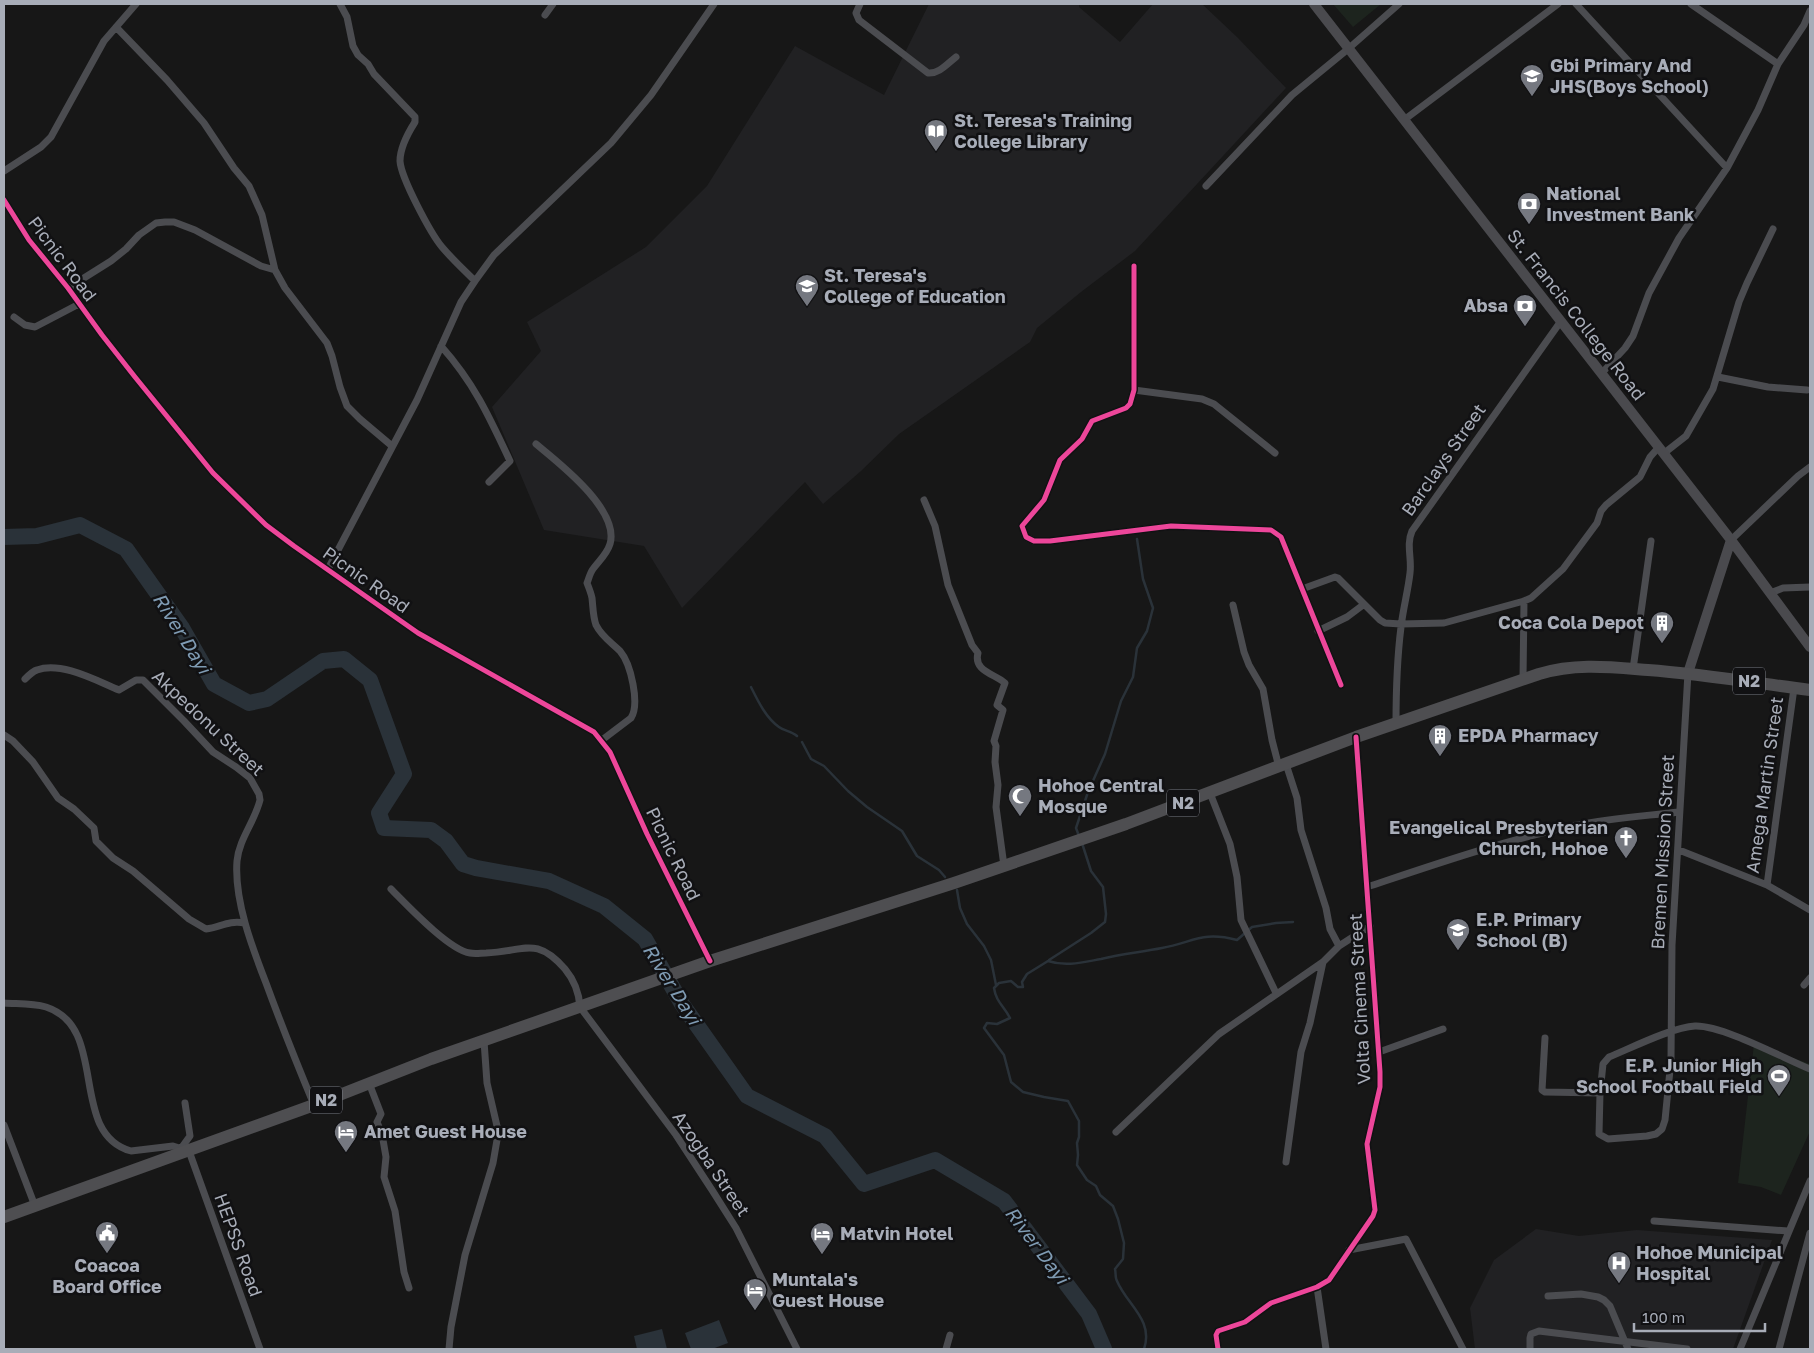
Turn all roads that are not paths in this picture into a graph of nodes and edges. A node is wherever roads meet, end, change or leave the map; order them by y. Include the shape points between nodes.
1 (136, 4) edge
2 (340, 4) edge
3 (553, 4) edge
4 (714, 4) edge
5 (860, 4) edge
6 (1314, 4) edge
7 (1399, 4) edge
8 (1558, 4) edge
9 (1576, 4) edge
10 (1691, 4) edge
11 (1810, 11) edge
12 (545, 15) dead end
13 (1807, 26) edge
14 (116, 27) junction
15 (1348, 49) junction
16 (956, 57) dead end
17 (1778, 64) junction
18 (1404, 120) junction
19 (1727, 168) junction
20 (4, 171) edge
21 (1206, 186) dead end
22 (4, 200) edge
23 (1773, 230) dead end
24 (1134, 266) dead end
25 (275, 270) junction
26 (475, 281) junction
27 (68, 288) junction
28 (79, 304) junction
29 (14, 317) dead end
30 (1561, 321) junction
31 (441, 346) junction
32 (1600, 374) junction
33 (1718, 377) junction
34 (1134, 390) junction
35 (1807, 390) dead end
36 (536, 444) dead end
37 (392, 446) junction
38 (1661, 451) junction
39 (1275, 453) dead end
40 (1810, 467) edge
41 (489, 482) dead end
42 (924, 500) dead end
43 (1731, 540) junction
44 (1651, 541) dead end
45 (328, 569) junction
46 (1810, 587) edge
47 (1302, 589) junction
48 (1770, 593) junction
49 (1524, 601) junction
50 (1233, 605) dead end
51 (1363, 605) junction
52 (1401, 624) junction
53 (1318, 631) junction
54 (1810, 647) edge
55 (1633, 669) junction
56 (1688, 673) junction
57 (25, 679) dead end
58 (1523, 679) junction
59 (1341, 685) dead end
60 (1794, 688) junction
61 (1810, 690) edge
62 (1396, 724) junction
63 (4, 734) edge
64 (1356, 737) junction
65 (602, 740) junction
66 (1283, 766) junction
67 (1210, 793) junction
68 (1679, 812) junction
69 (1679, 850) junction
70 (1004, 866) junction
71 (1767, 885) junction
72 (1367, 887) junction
73 (391, 889) dead end
74 (1810, 910) edge
75 (246, 923) junction
76 (1370, 926) junction
77 (1338, 946) junction
78 (710, 961) junction
79 (1323, 962) junction
80 (1810, 978) edge
81 (1804, 985) dead end
82 (1276, 993) junction
83 (4, 1004) edge
84 (580, 1007) junction
85 (1443, 1029) dead end
86 (1672, 1032) junction
87 (1545, 1038) dead end
88 (484, 1041) junction
89 (1379, 1052) junction
90 (1810, 1069) edge
91 (369, 1083) junction
92 (1600, 1093) junction
93 (186, 1103) dead end
94 (314, 1105) junction
95 (4, 1126) edge
96 (1116, 1132) dead end
97 (186, 1149) junction
98 (1286, 1162) dead end
99 (1810, 1181) edge
100 (35, 1206) junction
101 (4, 1217) edge
102 (1654, 1221) dead end
103 (1788, 1231) junction
104 (1810, 1233) edge
105 (1349, 1250) junction
106 (1317, 1287) junction
107 (409, 1288) dead end
108 (1548, 1296) dead end
109 (950, 1335) dead end
110 (1625, 1341) junction
111 (260, 1349) edge
112 (449, 1349) edge
113 (797, 1349) edge
114 (946, 1349) edge
115 (1218, 1349) edge
116 (1326, 1349) edge
117 (1463, 1349) edge
118 (1530, 1349) edge
119 (1628, 1349) edge
120 (1687, 1349) edge
121 (1740, 1349) edge
122 (1780, 1349) edge

1 - 14 street
2 - 26 street via 358,55 414,117 415,122 401,152 400,163 405,178 441,246
3 - 12 street
4 - 26 street via 651,95 611,142 494,254
5 - 16 street via 856,13 859,20 928,73 933,74
6 - 15 main road, St. Francis College Road
7 - 15 street
8 - 18 street
9 - 19 street
10 - 17 street
11 - 13 street
13 - 17 street
14 - 20 street via 104,41 51,136 41,147
14 - 25 street via 204,123 249,186 262,214
15 - 18 main road, St. Francis College Road
15 - 21 street via 1292,95
17 - 19 street
18 - 30 main road, St. Francis College Road
19 - 32 street via 1674,246 1649,293 1633,336
22 - 27 street, Picnic Road via 29,240
23 - 33 street via 1739,302
24 - 34 street
25 - 27 street via 261,266 189,228 165,222 156,223 138,235 111,261
25 - 37 street via 327,343 347,406
26 - 31 street via 461,302
27 - 28 street, Picnic Road
28 - 29 street via 35,328
28 - 45 street, Picnic Road via 213,473 266,525
30 - 32 main road, St. Francis College Road
30 - 52 street, Barclays Street via 1412,531 1408,547 1410,571
31 - 37 street
31 - 41 street via 457,363 486,408 510,461
32 - 38 main road, St. Francis College Road
33 - 35 street via 1768,387
33 - 38 street via 1686,436
34 - 39 street via 1202,399 1214,404
34 - 47 street via 1126,408 1092,421 1082,439 1060,460 1044,500 1022,526 1026,537 1050,542 1181,526 1271,530 1281,537
36 - 65 street via 581,484 598,504 612,534 606,554 587,583 595,624 627,664 635,705 634,714
37 - 45 street
38 - 43 main road, St. Francis College Road
38 - 49 street via 1650,457 1640,477 1606,505 1597,523 1562,569
40 - 43 street
42 - 70 street via 935,526 948,585 978,653 979,664 984,671 1005,683 998,705 1002,710 994,741 998,786 996,807
43 - 48 main road, St. Francis College Road
43 - 56 main road
44 - 55 street
45 - 65 street, Picnic Road via 418,633 594,732
46 - 48 street via 1784,588
47 - 51 street via 1335,577
47 - 53 street
48 - 54 main road, St. Francis College Road
49 - 52 street via 1444,623
49 - 58 street
50 - 66 street via 1248,665 1263,689 1272,740
51 - 52 street via 1385,623
51 - 53 street
52 - 62 street, Barclays Street
53 - 59 street
55 - 56 highway, N2
55 - 58 highway, N2 via 1572,666
56 - 60 highway, N2
56 - 68 street, Bremen Mission Street
57 - 75 street, Akpedonu Street via 36,670 62,668 119,690 136,680 143,680 213,752 250,778 260,800 237,858 238,887
58 - 62 highway, N2
60 - 61 highway, N2
60 - 71 street, Amega Martin Street
62 - 64 highway, N2
63 - 75 street via 33,762 58,798 94,828 96,841 113,858 189,919 206,930 226,922
64 - 66 highway, N2
64 - 72 street, Volta Cinema Street
65 - 78 street, Picnic Road
66 - 67 highway, N2
66 - 77 street via 1297,798 1302,830 1330,929
67 - 70 highway, N2
67 - 82 street via 1230,844 1241,920
68 - 69 street, Bremen Mission Street
68 - 72 street via 1566,828 1466,854
69 - 71 street
69 - 86 street, Bremen Mission Street via 1672,945
70 - 78 highway, N2
71 - 74 street
72 - 76 street, Volta Cinema Street
73 - 84 street via 455,947 470,953 533,947 554,957 573,979
75 - 94 street, Akpedonu Street via 270,996
76 - 77 street
76 - 89 street, Volta Cinema Street
77 - 79 street
78 - 84 highway, N2
79 - 82 street
79 - 98 street via 1310,1023 1300,1052
80 - 81 street
82 - 96 street via 1219,1034
83 - 97 street via 31,1004 47,1008 69,1022 83,1049 93,1106 112,1140 131,1151 162,1147
84 - 88 highway, N2
84 - 113 street, Azogba Street via 676,1135 712,1190 736,1228
85 - 89 street
86 - 90 street via 1696,1026 1719,1031
86 - 92 street via 1608,1057 1603,1064
86 - 92 street, Bremen Mission Street via 1662,1129 1647,1136 1608,1139 1602,1136 1599,1134
87 - 92 street via 1542,1090
88 - 91 highway, N2
88 - 112 street via 497,1140 465,1255
89 - 105 street, Volta Cinema Street via 1380,1087 1367,1144 1375,1210
91 - 94 highway, N2
91 - 107 street via 381,1114 377,1122 386,1157 384,1178 395,1211
93 - 97 street via 190,1136
94 - 97 highway, N2
95 - 100 street
97 - 100 highway, N2
97 - 111 street, HEPSS Road
99 - 103 street
100 - 101 highway, N2
102 - 103 street
103 - 121 street
104 - 122 street
105 - 106 street, Volta Cinema Street via 1332,1278
105 - 117 street via 1406,1239
106 - 115 street, Volta Cinema Street via 1271,1303 1245,1322 1218,1331
106 - 116 street
108 - 110 street via 1580,1294 1604,1300 1610,1306
109 - 114 street
110 - 118 street via 1539,1331 1531,1334
110 - 119 street
110 - 120 street

